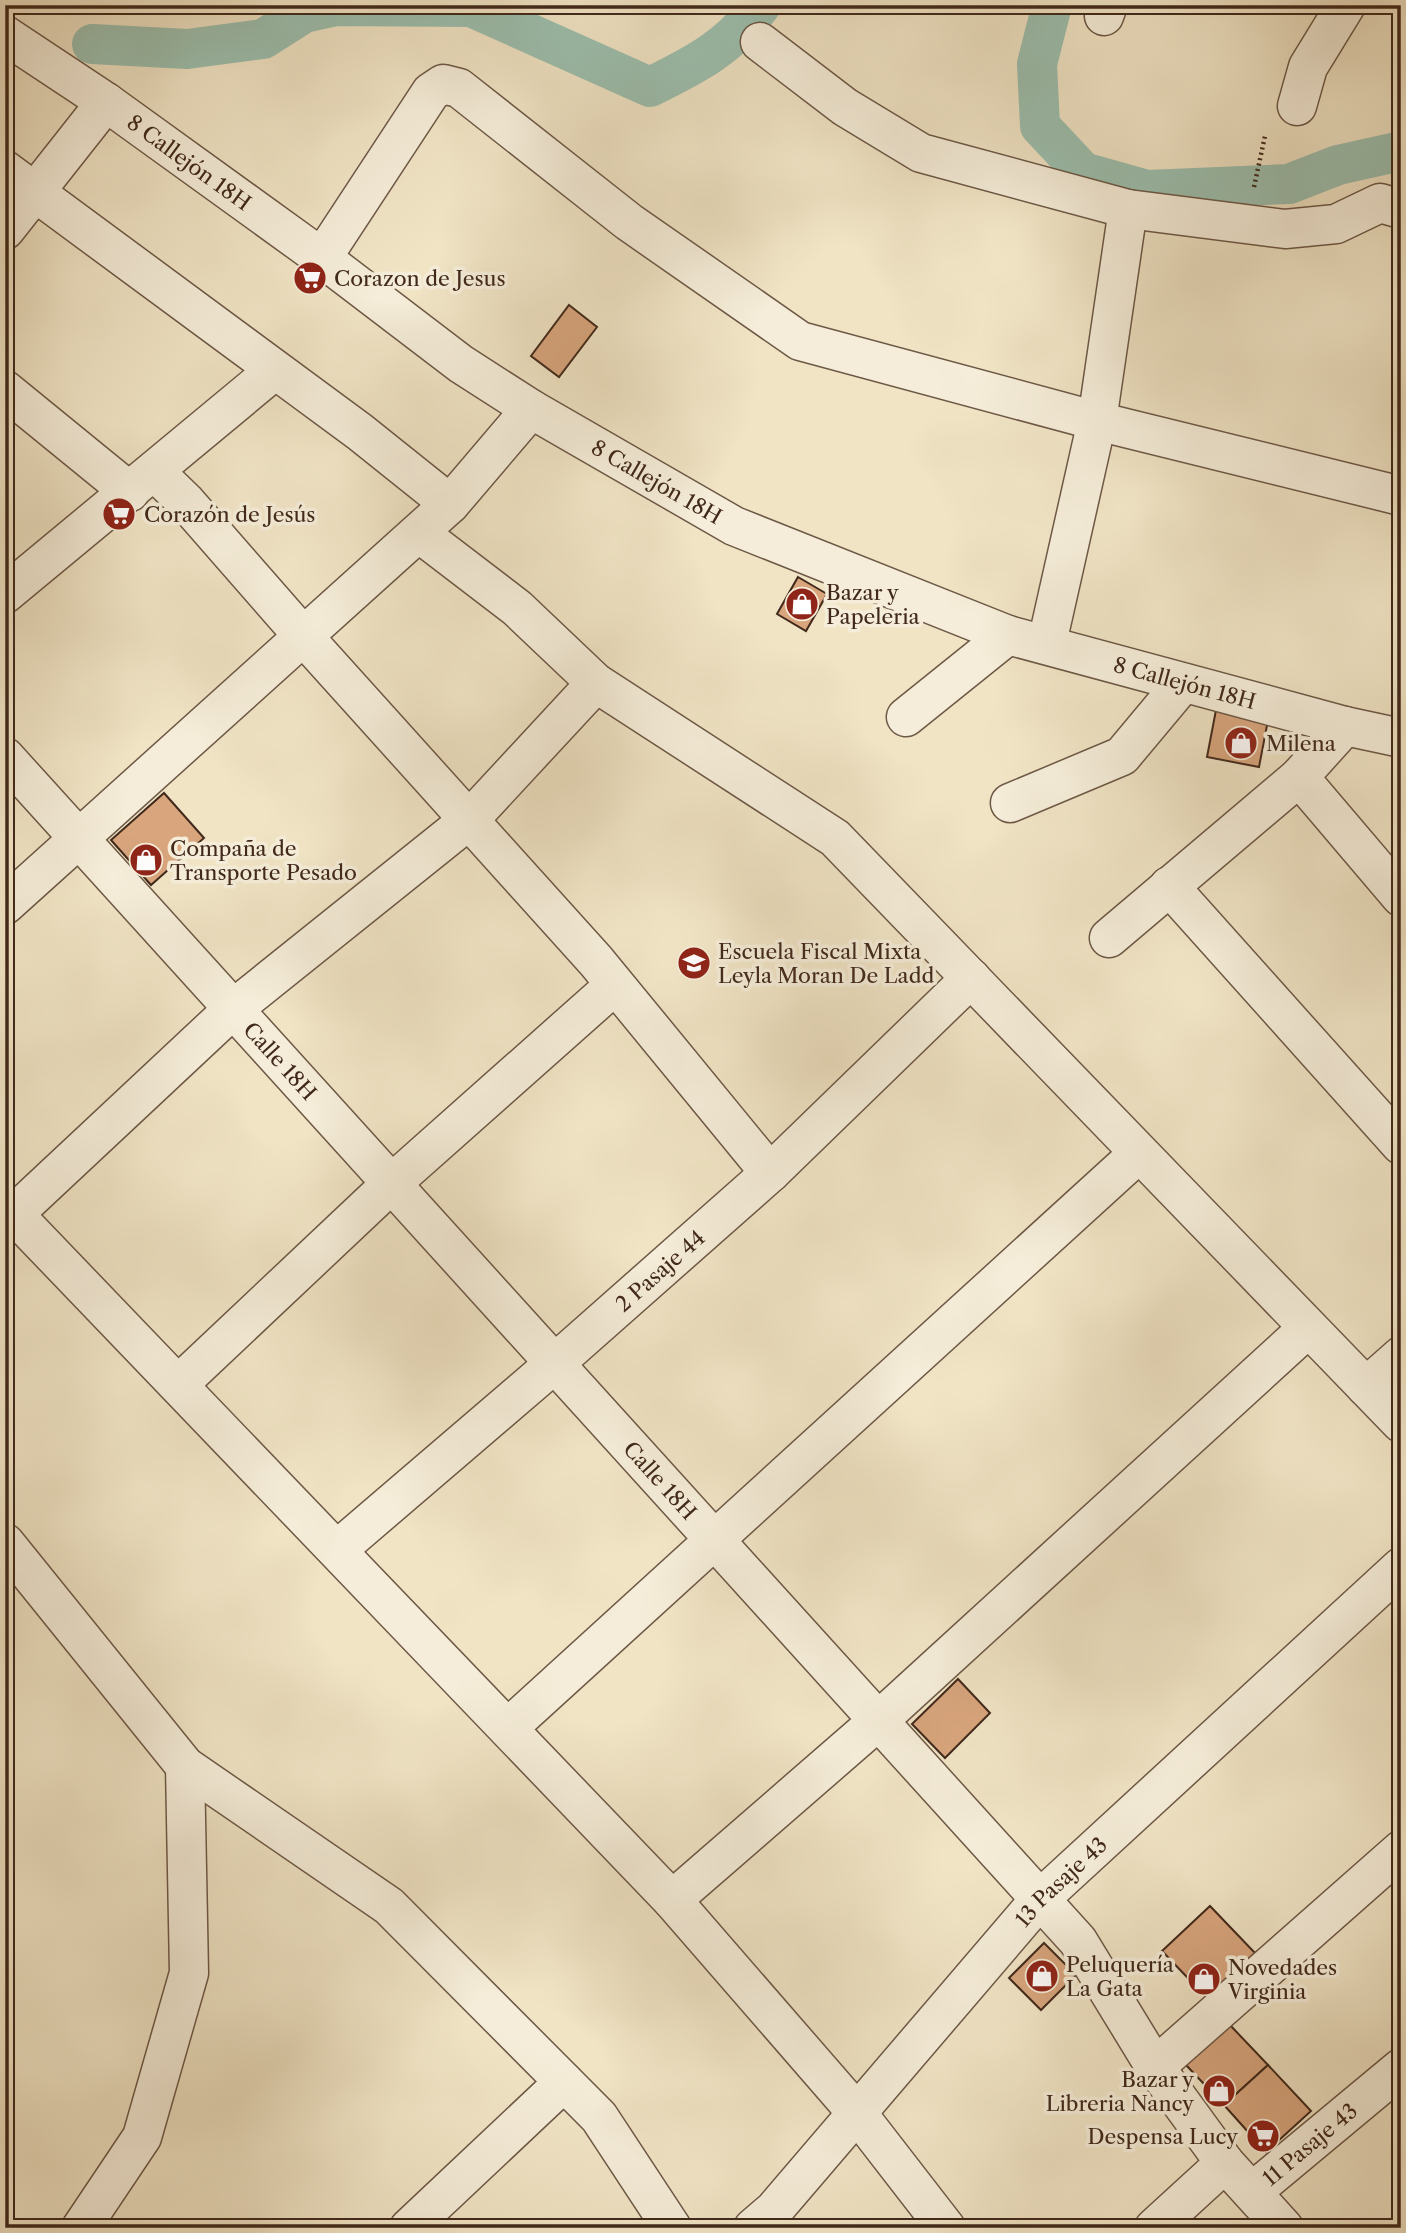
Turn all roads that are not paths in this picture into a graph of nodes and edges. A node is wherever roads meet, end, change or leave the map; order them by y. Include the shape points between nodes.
1 (1346, 5) edge
2 (5, 36) edge
3 (760, 42) dead end
4 (106, 102) junction
5 (1297, 106) dead end
6 (20, 181) edge
7 (1128, 209) junction
8 (1401, 209) edge
9 (5, 230) edge
10 (322, 258) junction
11 (275, 370) junction
12 (5, 390) edge
13 (531, 409) junction
14 (1097, 421) junction
15 (143, 482) junction
16 (1401, 496) edge
17 (450, 504) junction
18 (419, 533) junction
19 (5, 594) edge
20 (1008, 635) junction
21 (304, 637) junction
22 (1047, 643) junction
23 (596, 683) junction
24 (1183, 683) junction
25 (906, 717) dead end
26 (1345, 726) junction
27 (1401, 738) edge
28 (5, 757) edge
29 (1299, 778) junction
30 (1010, 803) dead end
31 (469, 820) junction
32 (78, 841) junction
33 (1169, 886) junction
34 (1401, 897) edge
35 (5, 905) edge
36 (1109, 938) dead end
37 (971, 978) junction
38 (615, 985) junction
39 (232, 1010) junction
40 (1401, 1145) edge
41 (1139, 1153) junction
42 (770, 1173) junction
43 (391, 1184) junction
44 (10, 1209) edge
45 (1308, 1328) junction
46 (1401, 1356) edge
47 (554, 1364) junction
48 (179, 1384) junction
49 (1366, 1387) junction
50 (1401, 1423) edge
51 (715, 1541) junction
52 (5, 1543) edge
53 (337, 1550) junction
54 (1401, 1567) edge
55 (878, 1721) junction
56 (508, 1728) junction
57 (185, 1766) junction
58 (1401, 1850) edge
59 (1040, 1899) junction
60 (672, 1900) junction
61 (1155, 2067) junction
62 (1401, 2068) edge
63 (564, 2082) junction
64 (856, 2113) junction
65 (1225, 2163) junction
66 (1252, 2192) junction
67 (81, 2228) edge
68 (409, 2228) edge
69 (672, 2228) edge
70 (753, 2228) edge
71 (946, 2228) edge
72 (1154, 2228) edge
73 (1284, 2228) edge

1 - 5 street via 1308,67
2 - 4 street, 8 Callejón 18H
3 - 7 street via 845,107 921,153
4 - 6 street
4 - 10 street, 8 Callejón 18H
6 - 9 street
6 - 11 street
7 - 8 street via 1285,229 1336,224 1380,203
7 - 14 street
10 - 13 street, 8 Callejón 18H via 461,364
10 - 14 street via 431,92 443,84 459,88 629,222 800,341
11 - 15 street
11 - 17 street
12 - 15 street
13 - 17 street
13 - 20 street, 8 Callejón 18H via 734,526
14 - 16 street
14 - 22 street
15 - 19 street
15 - 21 street via 186,502
17 - 18 street
18 - 21 street
18 - 23 street via 517,608
20 - 22 street, 8 Callejón 18H
20 - 25 street
21 - 31 street
21 - 32 street
22 - 24 street, 8 Callejón 18H
23 - 31 street
23 - 37 street via 835,838
24 - 26 street, 8 Callejón 18H
24 - 30 street via 1122,756
26 - 27 street, 8 Callejón 18H
26 - 29 street
28 - 32 street, Calle 18H
29 - 33 street
29 - 34 street
31 - 38 street
31 - 39 street
32 - 35 street
32 - 39 street, Calle 18H
33 - 36 street
33 - 40 street
37 - 41 street
37 - 42 street, 2 Pasaje 44
38 - 42 street
38 - 43 street
39 - 43 street, Calle 18H
39 - 44 street
41 - 45 street
41 - 51 street
42 - 47 street, 2 Pasaje 44
43 - 47 street, Calle 18H
43 - 48 street
44 - 48 street
45 - 49 street
45 - 55 street
46 - 49 street
47 - 51 street, Calle 18H
47 - 53 street, 2 Pasaje 44
48 - 53 street
49 - 50 street
51 - 55 street, Calle 18H
51 - 56 street
52 - 57 street
53 - 56 street
54 - 59 street, 13 Pasaje 43
55 - 59 street, Calle 18H
55 - 60 street
56 - 60 street
57 - 63 street via 389,1906
57 - 67 street via 190,1973 142,2137
58 - 61 street
59 - 61 street, Calle 18H via 1078,1941
59 - 64 street, 13 Pasaje 43
60 - 64 street
61 - 65 street, Calle 18H
62 - 66 street, 11 Pasaje 43
63 - 68 street
63 - 69 street via 599,2117
64 - 70 street, 13 Pasaje 43 via 774,2210
64 - 71 street
65 - 66 street, Calle 18H
65 - 72 street
66 - 73 street, Calle 18H

